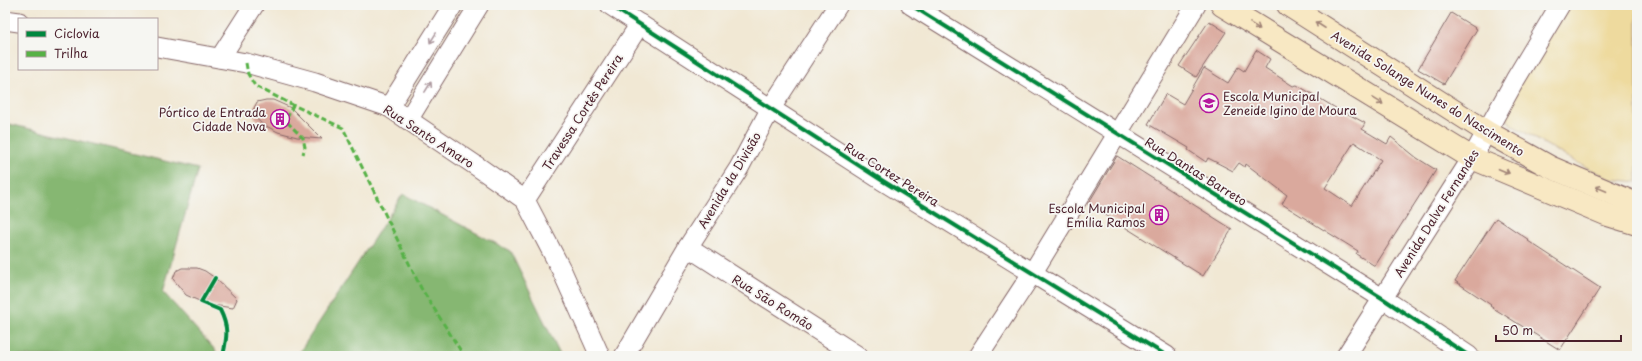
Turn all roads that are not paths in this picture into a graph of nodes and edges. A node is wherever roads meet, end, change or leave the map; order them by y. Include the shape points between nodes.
1 (254, 5) edge
2 (453, 5) edge
3 (479, 5) edge
4 (610, 5) edge
5 (838, 5) edge
6 (911, 5) edge
7 (1196, 5) edge
8 (1222, 5) edge
9 (1288, 5) edge
10 (1560, 5) edge
11 (5, 20) edge
12 (18, 22) edge
13 (640, 24) junction
14 (158, 47) edge
15 (220, 58) junction
16 (389, 108) junction
17 (771, 108) junction
18 (408, 120) junction
19 (1487, 132) junction
20 (1117, 134) junction
21 (1472, 158) junction
22 (525, 200) junction
23 (1637, 204) edge
24 (1637, 224) edge
25 (688, 247) junction
26 (1033, 272) junction
27 (1382, 298) junction
28 (600, 356) edge
29 (624, 356) edge
30 (858, 356) edge
31 (978, 356) edge
32 (1167, 356) edge
33 (1346, 356) edge
34 (1469, 356) edge

1 - 15 street
2 -> 16 street
18 -> 3 street
4 - 13 street, Rua Cortez Pereira
5 - 17 street, Avenida da Divisão
6 - 20 street, Rua Dantas Barreto
7 - 20 street
8 -> 21 main road, Avenida Solange Nunes do Nascimento
19 -> 9 main road, Avenida Solange Nunes do Nascimento
10 - 19 street, Avenida Dalva Fernandes
11 - 12 street
13 - 17 street, Rua Cortez Pereira
13 - 22 street, Travessa Cortês Pereira
14 - 15 street, Rua Santo Amaro
15 - 16 street, Rua Santo Amaro via 315,82
16 - 18 street, Rua Santo Amaro
17 - 25 street, Avenida da Divisão via 739,168
17 - 26 street, Rua Cortez Pereira via 883,181
18 - 22 street, Rua Santo Amaro
19 - 21 street, Avenida Dalva Fernandes
23 -> 19 main road, Avenida Solange Nunes do Nascimento via 1550,167
20 - 26 street
20 - 27 street, Rua Dantas Barreto
21 -> 24 main road, Avenida Solange Nunes do Nascimento via 1608,215
21 - 27 street, Avenida Dalva Fernandes
22 - 28 street, Rua Santo Amaro via 562,271
25 - 29 street, Avenida da Divisão
25 - 30 street, Rua São Romão
26 - 31 street
26 - 32 street, Rua Cortez Pereira
27 - 33 street, Avenida Dalva Fernandes
27 - 34 street, Rua Dantas Barreto

